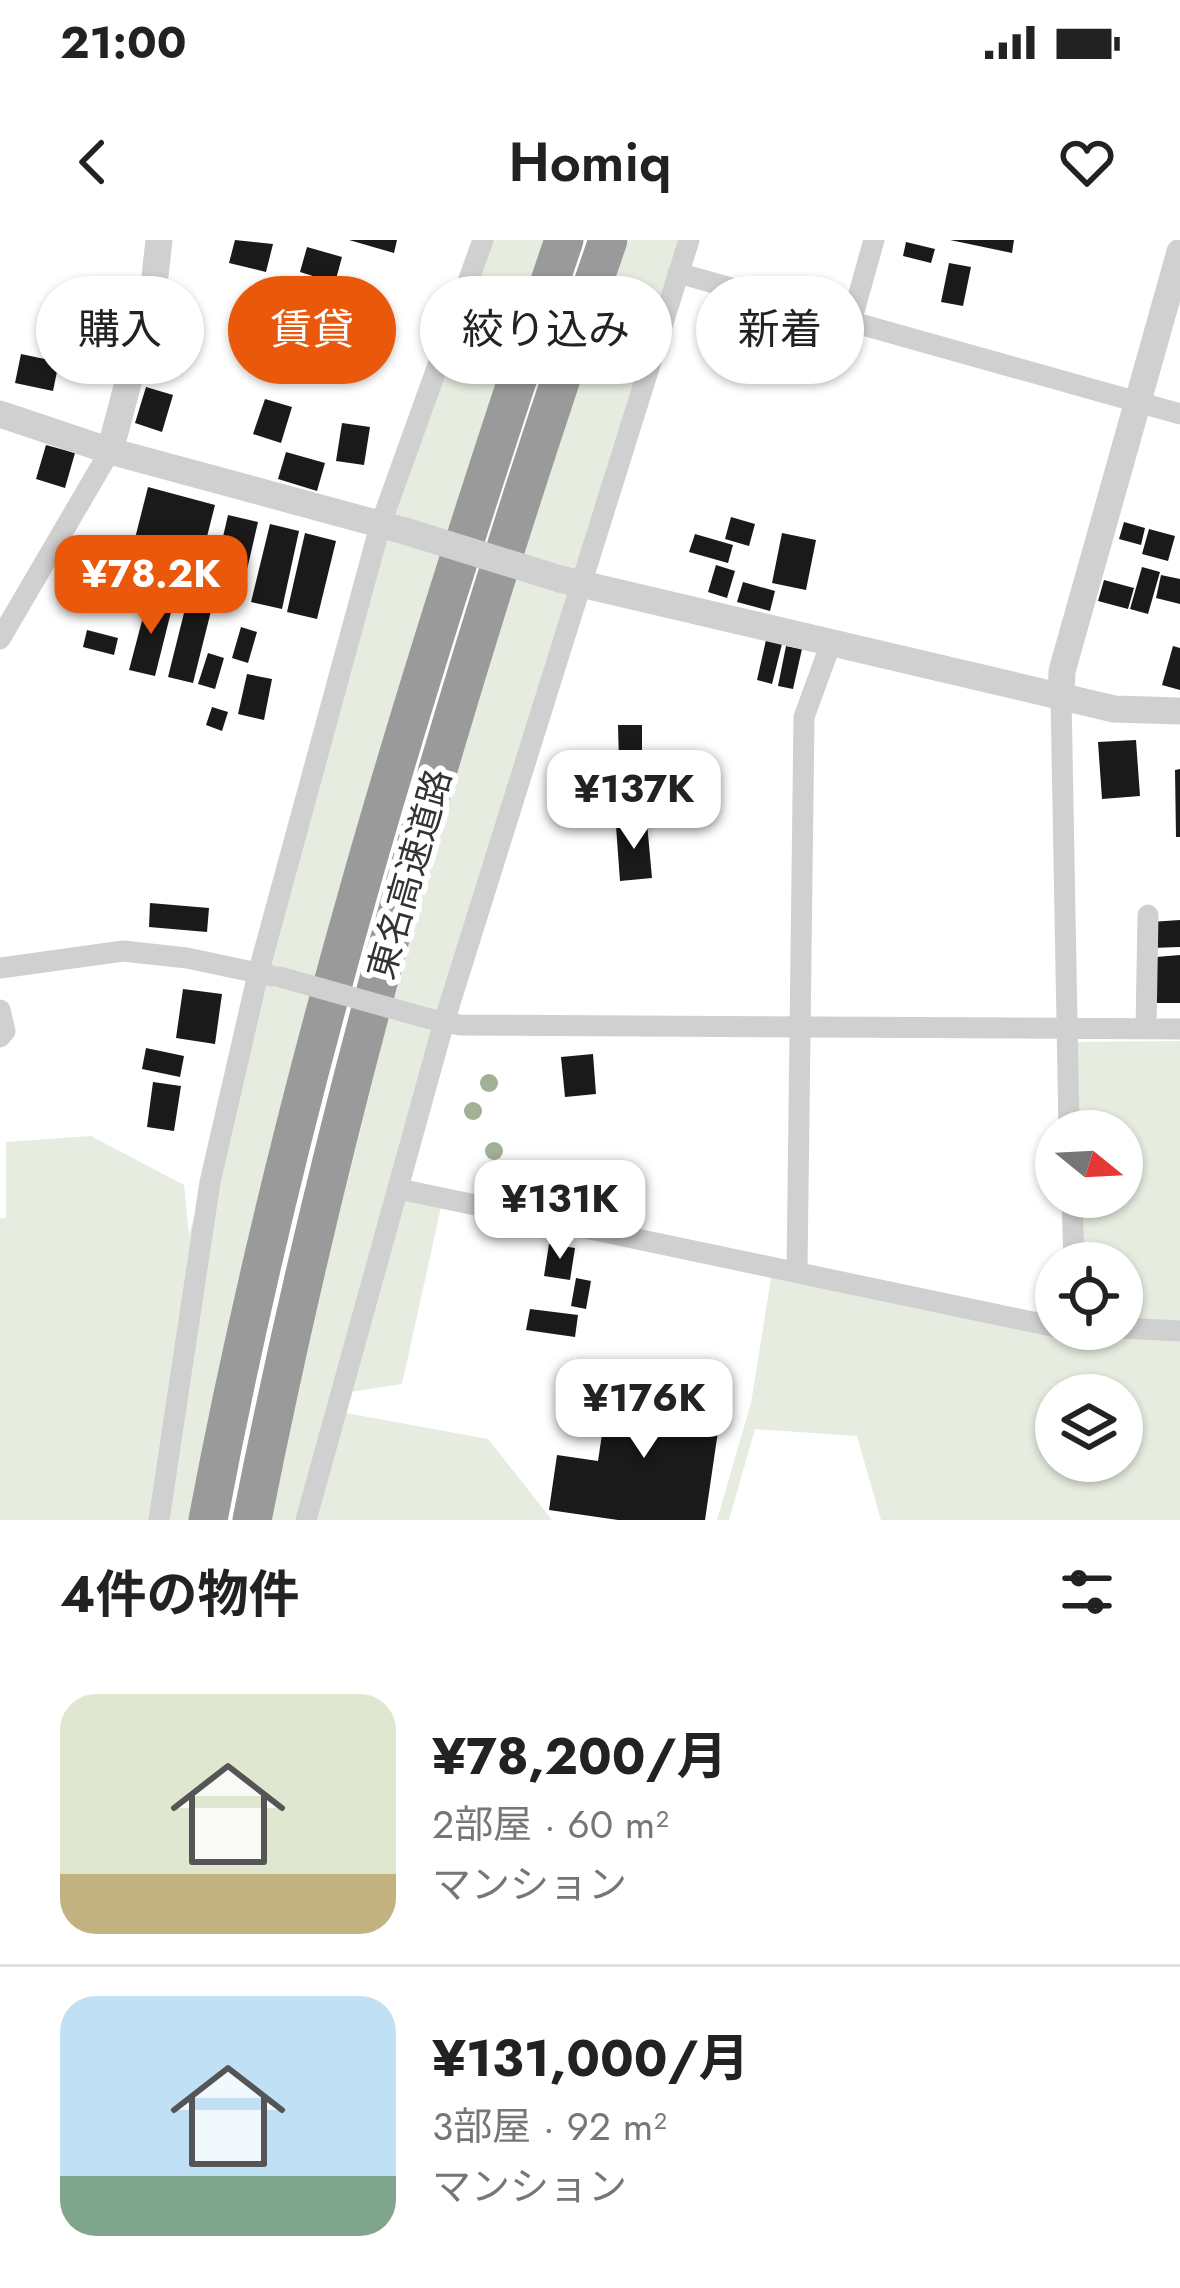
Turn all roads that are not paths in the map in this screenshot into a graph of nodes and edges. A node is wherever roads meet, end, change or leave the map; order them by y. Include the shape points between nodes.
1 (158, 240) edge
2 (483, 240) edge
3 (564, 240) edge
4 (608, 240) edge
5 (689, 240) edge
6 (874, 240) edge
7 (1180, 252) edge
8 (678, 273) junction
9 (864, 276) edge
10 (696, 278) edge
11 (864, 326) edge
12 (1138, 402) junction
13 (0, 414) edge
14 (1180, 414) edge
15 (110, 451) junction
16 (392, 528) junction
17 (570, 582) junction
18 (0, 639) edge
19 (831, 643) junction
20 (1061, 697) junction
21 (1180, 711) edge
22 (1148, 915) dead end
23 (0, 968) edge
24 (269, 975) junction
25 (0, 1010) edge
26 (437, 1021) junction
27 (798, 1027) junction
28 (1065, 1028) junction
29 (1147, 1029) junction
30 (1180, 1029) edge
31 (0, 1036) edge
32 (1068, 1110) edge
33 (399, 1189) junction
34 (797, 1271) junction
35 (1035, 1324) edge
36 (1143, 1329) edge
37 (1180, 1331) edge
38 (159, 1520) edge
39 (208, 1520) edge
40 (252, 1520) edge
41 (307, 1520) edge

1 - 15 street via 154,285
2 - 16 street
3 - 39 highway, 東名高速道路 via 435,633 345,943 265,1247
4 - 40 highway, 東名高速道路 via 474,646 386,952 306,1259
5 - 8 street
6 - 9 street
7 - 12 street
8 - 10 street
8 - 17 street
11 - 12 street
12 - 14 street
12 - 20 street
13 - 15 street
15 - 16 street
15 - 18 street
16 - 17 street, bridge
16 - 24 street
17 - 19 street
17 - 26 street
19 - 20 street
19 - 27 street via 804,717
20 - 21 street via 1114,710
20 - 28 street
22 - 29 street
23 - 24 street via 123,951
24 - 26 street, bridge
24 - 38 street via 210,1182
25 - 31 street
26 - 27 street
26 - 33 street
27 - 28 street
27 - 34 street
28 - 29 street
28 - 32 street
29 - 30 street
33 - 34 street
33 - 41 street
34 - 35 street
36 - 37 street

